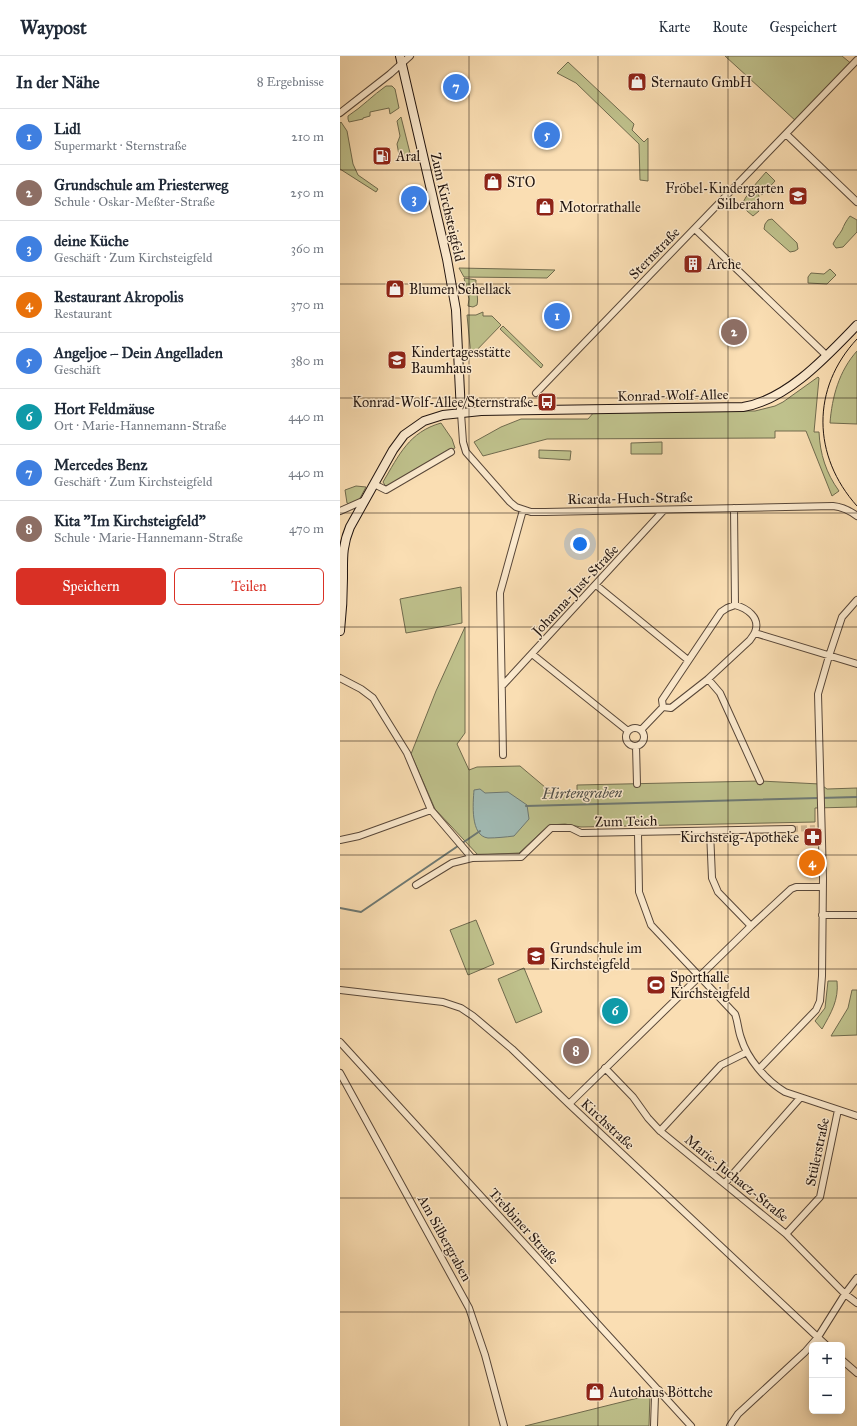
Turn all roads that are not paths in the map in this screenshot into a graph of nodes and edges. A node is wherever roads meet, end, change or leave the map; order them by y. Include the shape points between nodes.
1 (410, 56) edge
2 (401, 59) edge
3 (857, 60) edge
4 (340, 113) edge
5 (786, 134) junction
6 (857, 202) edge
7 (695, 229) junction
8 (857, 325) edge
9 (827, 356) junction
10 (536, 393) dead end
11 (461, 413) junction
12 (452, 452) dead end
13 (374, 484) junction
14 (365, 500) junction
15 (734, 508) junction
16 (523, 510) junction
17 (664, 510) junction
18 (340, 512) edge
19 (857, 516) edge
20 (342, 547) edge
21 (596, 585) junction
22 (857, 600) edge
23 (735, 605) junction
24 (340, 631) edge
25 (755, 632) junction
26 (532, 654) junction
27 (829, 656) junction
28 (688, 660) junction
29 (857, 664) edge
30 (340, 678) edge
31 (708, 679) junction
32 (502, 686) junction
33 (663, 708) junction
34 (641, 730) junction
35 (628, 731) junction
36 (636, 746) junction
37 (503, 755) dead end
38 (760, 781) dead end
39 (637, 784) dead end
40 (431, 810) junction
41 (792, 829) tunnel mouth
42 (710, 831) junction
43 (638, 832) junction
44 (340, 840) edge
45 (472, 858) junction
46 (416, 885) dead end
47 (822, 887) junction
48 (857, 915) edge
49 (822, 916) junction
50 (751, 926) junction
51 (700, 976) junction
52 (340, 990) edge
53 (340, 1042) edge
54 (747, 1052) junction
55 (605, 1068) junction
56 (759, 1069) junction
57 (340, 1072) edge
58 (800, 1098) junction
59 (569, 1104) junction
60 (838, 1110) junction
61 (857, 1116) edge
62 (660, 1131) junction
63 (725, 1183) junction
64 (786, 1234) junction
65 (857, 1278) edge
66 (845, 1294) junction
67 (857, 1303) edge
68 (818, 1337) junction
69 (823, 1342) edge
70 (845, 1363) edge
71 (857, 1373) edge
72 (659, 1390) junction
73 (504, 1426) edge
74 (654, 1426) edge
75 (691, 1426) edge
76 (730, 1426) edge

1 - 2 street
2 - 4 street via 390,74
2 - 11 street, Zum Kirchsteigfeld via 447,259 455,305
3 - 5 street, Sternstraße
5 - 6 street
5 - 7 street, Sternstraße
7 - 9 street
7 - 10 street, Sternstraße
8 - 9 street, Konrad-Wolf-Allee
9 - 11 street, Konrad-Wolf-Allee via 786,388 762,402 743,407
11 - 13 street via 443,415 412,428 393,450
11 - 16 street, Ricarda-Huch-Straße via 462,439 466,452 510,502
12 - 13 street via 386,490
13 - 14 street
14 - 18 street
14 - 20 street
15 - 17 street, Ricarda-Huch-Straße
15 - 19 street, Ricarda-Huch-Straße via 833,506 846,509
15 - 23 street
16 - 17 street, Ricarda-Huch-Straße
16 - 32 street via 500,593
17 - 21 street, Johanna-Just-Straße
20 - 24 street via 343,608
21 - 26 street, Johanna-Just-Straße
21 - 28 street
22 - 27 street via 842,617
23 - 25 street via 750,612 756,625
23 - 28 street via 721,612
25 - 27 street
25 - 31 street via 750,640
26 - 32 street, Johanna-Just-Straße
26 - 35 street
27 - 29 street
27 - 47 street via 818,694 821,808 818,828
28 - 33 street via 662,700
30 - 40 street via 373,698 407,753
31 - 33 street via 671,708
31 - 38 street via 720,692
32 - 37 street
33 - 34 street
34 - 35 street via 636,728
34 - 36 street via 644,740
35 - 36 street via 628,742
36 - 39 street
40 - 44 street via 359,836
40 - 45 street
41 - 42 street, Zum Teich
42 - 43 street, Zum Teich
42 - 50 street via 712,878 718,892
43 - 45 street, Zum Teich via 581,833 571,828 551,828 521,857
43 - 51 street via 639,892 651,924
45 - 46 street, Zum Teich via 452,863
47 - 49 street
47 - 50 street via 792,889
48 - 49 street
49 - 56 street via 820,1001 816,1010
50 - 51 street
51 - 54 street via 735,1014
51 - 55 street
52 - 59 street, Kirchstraße via 443,1002 462,1008 512,1049
53 - 72 street, Trebbiner Straße
54 - 56 street
54 - 62 street via 721,1065
55 - 59 street
55 - 62 street, Marie-Juchacz-Straße via 633,1097
56 - 58 street via 780,1089
57 - 73 street, Am Silbergraben via 469,1308
58 - 60 street
58 - 63 street
59 - 68 street, Kirchstraße
60 - 61 street
60 - 64 street, Stülerstraße via 820,1196
62 - 63 street, Marie-Juchacz-Straße
63 - 64 street, Marie-Juchacz-Straße
64 - 66 street, Marie-Juchacz-Straße
65 - 66 street
66 - 67 street, Marie-Juchacz-Straße
66 - 68 street
68 - 69 street, Kirchstraße
68 - 76 street via 738,1414
70 - 71 street
72 - 74 street via 655,1396
72 - 75 street, Trebbiner Straße

